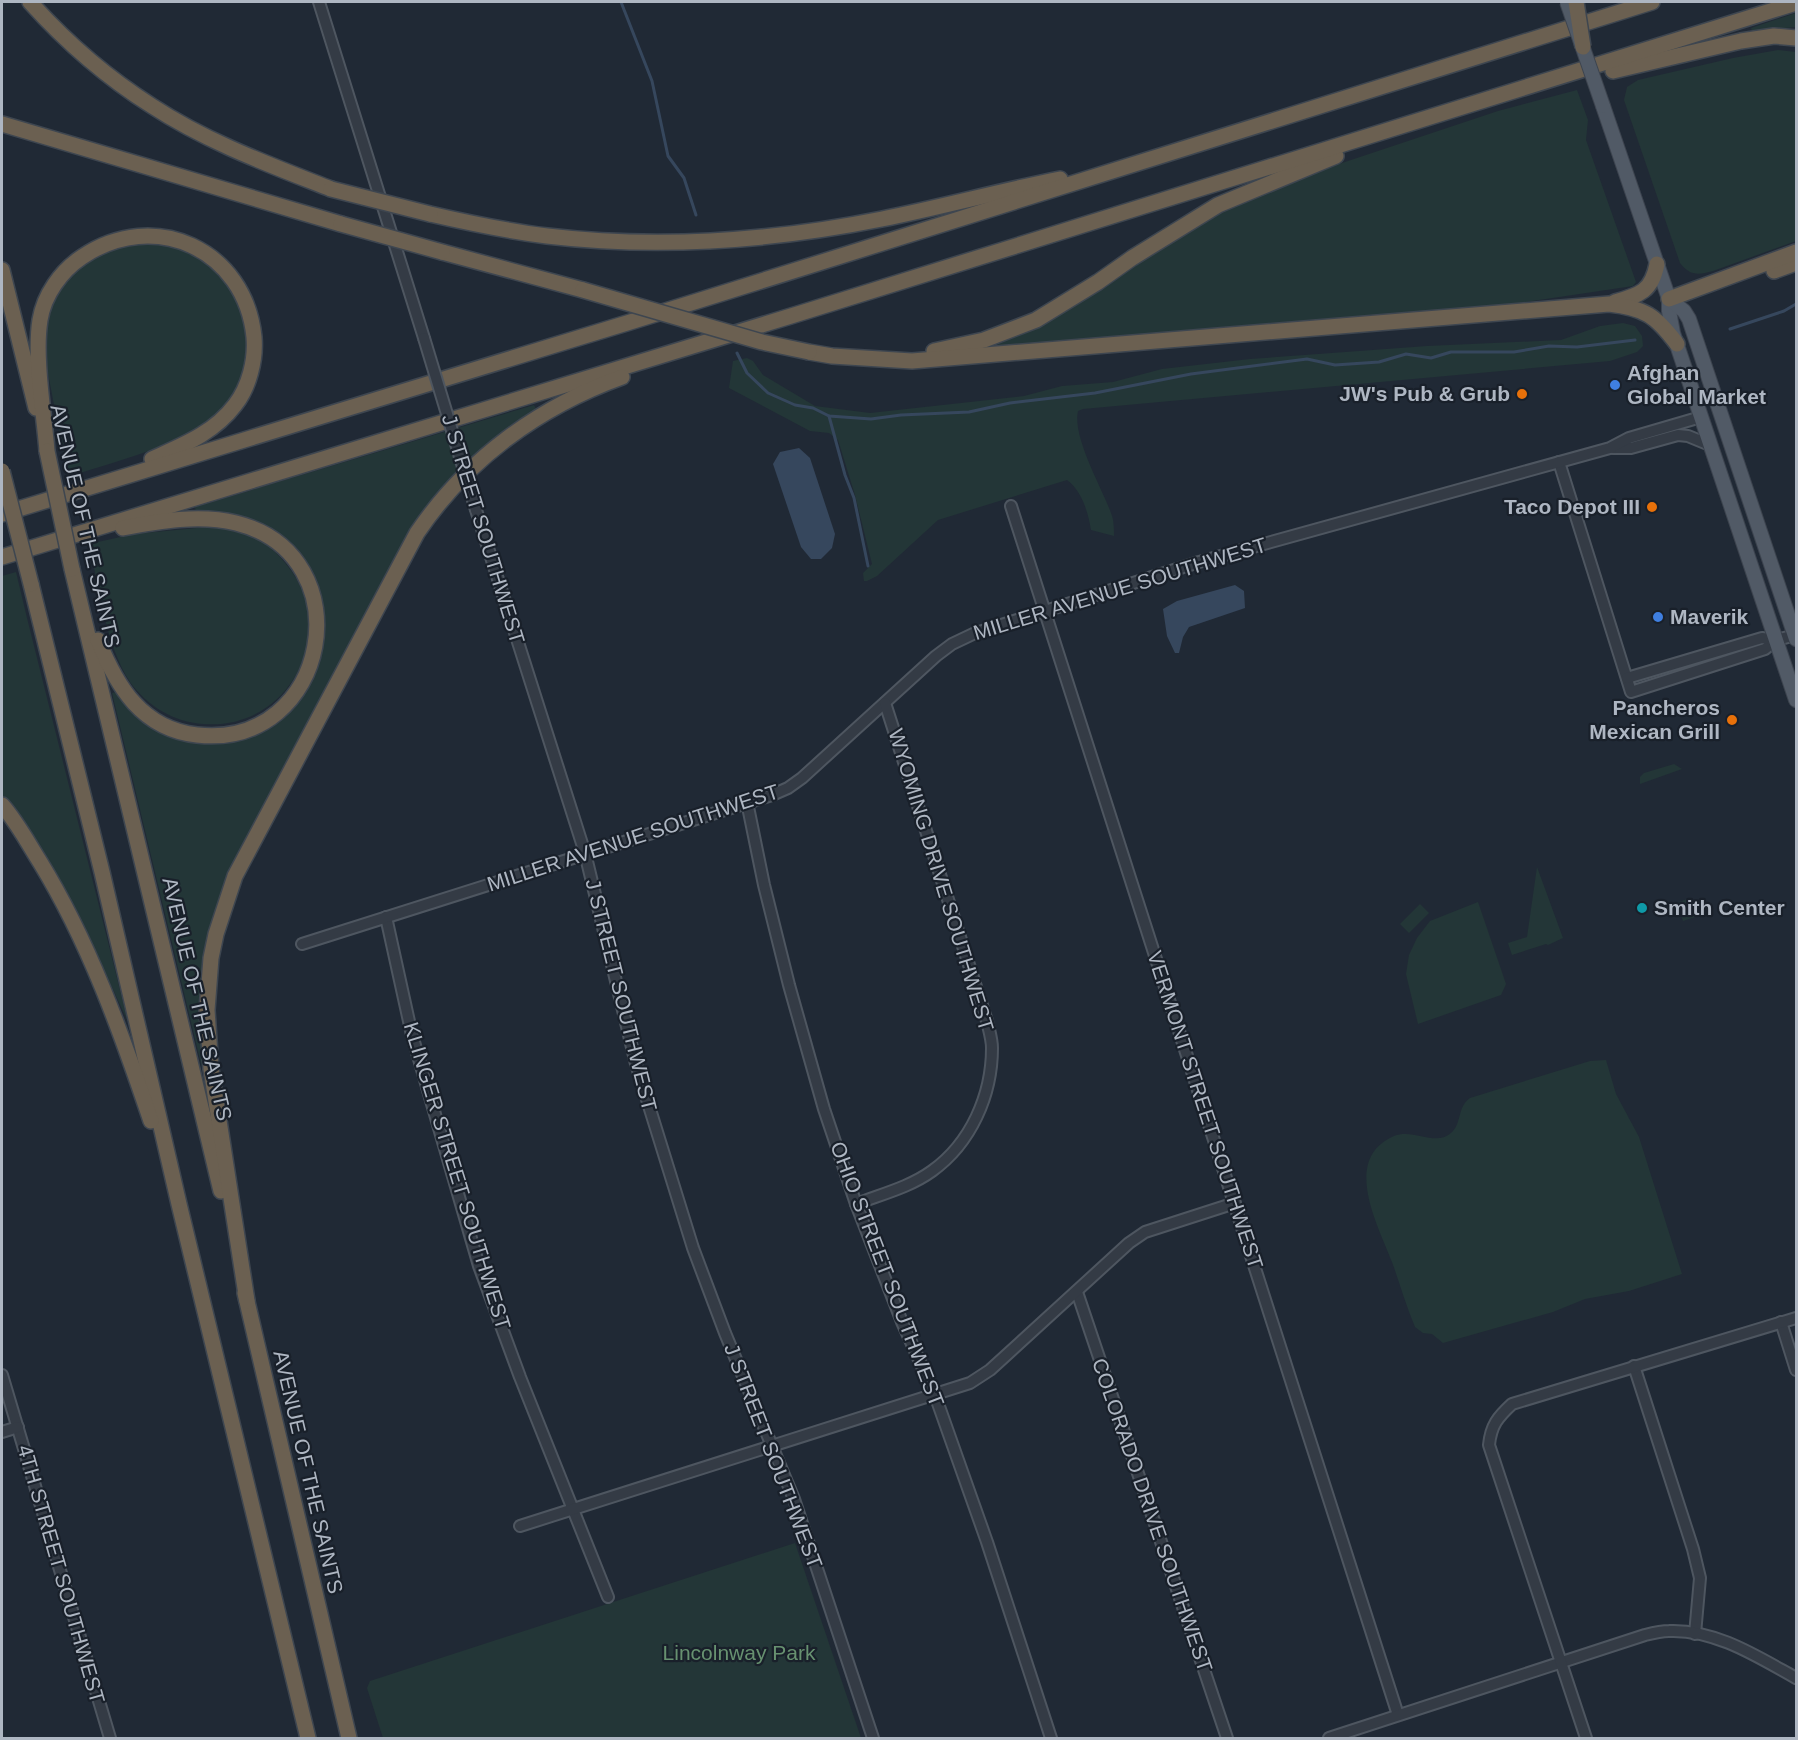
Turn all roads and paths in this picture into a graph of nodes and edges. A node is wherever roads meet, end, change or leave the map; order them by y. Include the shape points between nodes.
1 (30, 2) edge
2 (319, 2) edge
3 (1567, 2) edge
4 (1576, 2) edge
5 (1647, 2) edge
6 (1797, 3) edge
7 (1797, 38) edge
8 (1583, 48) junction
9 (1490, 99) junction
10 (1424, 120) junction
11 (8, 126) edge
12 (1151, 159) junction
13 (1797, 252) edge
14 (1797, 263) edge
15 (1657, 264) junction
16 (2, 270) edge
17 (1670, 299) junction
18 (1609, 304) junction
19 (791, 316) junction
20 (1677, 344) junction
21 (890, 359) junction
22 (1701, 417) junction
23 (1710, 445) junction
24 (1610, 448) junction
25 (47, 452) junction
26 (1734, 454) junction
27 (1558, 462) junction
28 (2, 471) edge
29 (97, 484) junction
30 (1011, 506) dead end
31 (2, 514) edge
32 (47, 544) junction
33 (2, 557) edge
34 (80, 596) junction
35 (1044, 610) junction
36 (1796, 636) edge
37 (1776, 640) junction
38 (1626, 678) junction
39 (1797, 700) edge
40 (885, 703) junction
41 (747, 802) junction
42 (2, 805) edge
43 (585, 853) junction
44 (386, 917) junction
45 (302, 944) dead end
46 (1235, 1203) junction
47 (180, 1204) junction
48 (856, 1204) junction
49 (1077, 1292) junction
50 (247, 1301) junction
51 (1797, 1318) edge
52 (1781, 1322) junction
53 (1634, 1366) junction
54 (1797, 1370) edge
55 (2, 1375) edge
56 (935, 1395) junction
57 (18, 1427) junction
58 (2, 1432) edge
59 (772, 1446) junction
60 (573, 1509) junction
61 (520, 1526) dead end
62 (608, 1597) dead end
63 (1695, 1634) junction
64 (1561, 1662) junction
65 (1797, 1678) edge
66 (1398, 1715) junction
67 (110, 1738) edge
68 (308, 1738) edge
69 (349, 1738) edge
70 (873, 1738) edge
71 (1052, 1738) edge
72 (1227, 1738) edge
73 (1329, 1738) edge
74 (1586, 1738) edge

1 - 12 highway, bridge via 77,50 152,107 254,159 331,189 430,214 547,236 670,242 812,231
2 - 43 street, J STREET SOUTHWEST, bridge
3 - 8 main road, bridge
4 - 8 highway, bridge
5 - 12 highway
6 - 9 highway
7 - 9 highway via 1774,36 1741,41
8 - 15 main road, bridge
9 - 10 highway
10 - 19 highway
10 - 21 highway via 1218,205 1036,320 984,340
11 - 21 highway, bridge via 762,342 832,356
12 - 29 highway
13 - 17 highway
14 - 17 highway
15 - 17 main road
15 - 18 highway via 1654,279 1645,289
16 - 25 highway, AVENUE OF THE SAINTS
17 - 20 main road via 1670,323
17 - 26 main road via 1689,319
18 - 20 highway via 1631,306 1653,316
18 - 21 highway via 912,362
19 - 32 highway
19 - 50 highway via 606,383 542,414 474,465 417,533 235,876 212,950 208,1039
20 - 22 main road
22 - 23 main road
22 - 24 street, MILLER AVENUE SOUTHWEST via 1629,438
22 - 26 main road via 1716,424
23 - 24 street, MILLER AVENUE SOUTHWEST via 1678,435 1631,448
23 - 37 main road
24 - 27 street, MILLER AVENUE SOUTHWEST
25 - 29 highway via 40,320 52,287 65,271 111,241 144,235 179,240 210,256 243,294 253,327 254,358 243,392 211,430
25 - 34 highway, AVENUE OF THE SAINTS, bridge
26 - 36 main road
27 - 35 street, MILLER AVENUE SOUTHWEST via 1199,562
27 - 38 street
28 - 47 highway, bridge
29 - 31 highway
30 - 35 street, VERMONT STREET SOUTHWEST
32 - 33 highway
32 - 34 highway via 178,520 208,519 257,531 293,557 304,575 318,619 313,661 292,698 258,725 236,734 213,737 187,734 144,714 129,699 112,675
34 - 50 highway, AVENUE OF THE SAINTS
35 - 40 street, MILLER AVENUE SOUTHWEST via 952,644
35 - 46 street, VERMONT STREET SOUTHWEST
36 - 37 street
37 - 38 street via 1762,638
37 - 38 street via 1765,649 1631,692
37 - 39 main road
40 - 41 street, MILLER AVENUE SOUTHWEST via 802,778 772,795
40 - 48 street, WYOMING DRIVE SOUTHWEST via 992,1046 985,1100 955,1151 909,1184
41 - 43 street, MILLER AVENUE SOUTHWEST
41 - 48 street, OHIO STREET SOUTHWEST via 789,985
42 - 47 highway via 44,869 86,949 131,1062
43 - 44 street, MILLER AVENUE SOUTHWEST
43 - 59 street, J STREET SOUTHWEST via 636,1065 663,1155 725,1333
44 - 45 street, MILLER AVENUE SOUTHWEST
44 - 60 street, KLINGER STREET SOUTHWEST via 412,1035 479,1266
46 - 49 street via 1145,1232
46 - 66 street, VERMONT STREET SOUTHWEST
47 - 68 highway
48 - 56 street, OHIO STREET SOUTHWEST
49 - 56 street via 990,1371
49 - 72 street, COLORADO DRIVE SOUTHWEST
50 - 69 highway, AVENUE OF THE SAINTS
51 - 52 street
52 - 53 street
52 - 54 street
53 - 63 street via 1700,1578
53 - 64 street via 1512,1404 1491,1430 1489,1445
55 - 57 street, 4TH STREET SOUTHWEST
56 - 59 street
56 - 71 street, OHIO STREET SOUTHWEST
57 - 58 street
57 - 67 street, 4TH STREET SOUTHWEST
59 - 60 street
59 - 70 street, J STREET SOUTHWEST via 808,1538
60 - 61 street
60 - 62 street, KLINGER STREET SOUTHWEST
63 - 64 street via 1669,1631 1645,1635
63 - 65 street via 1742,1649
64 - 66 street
64 - 74 street
66 - 73 street

